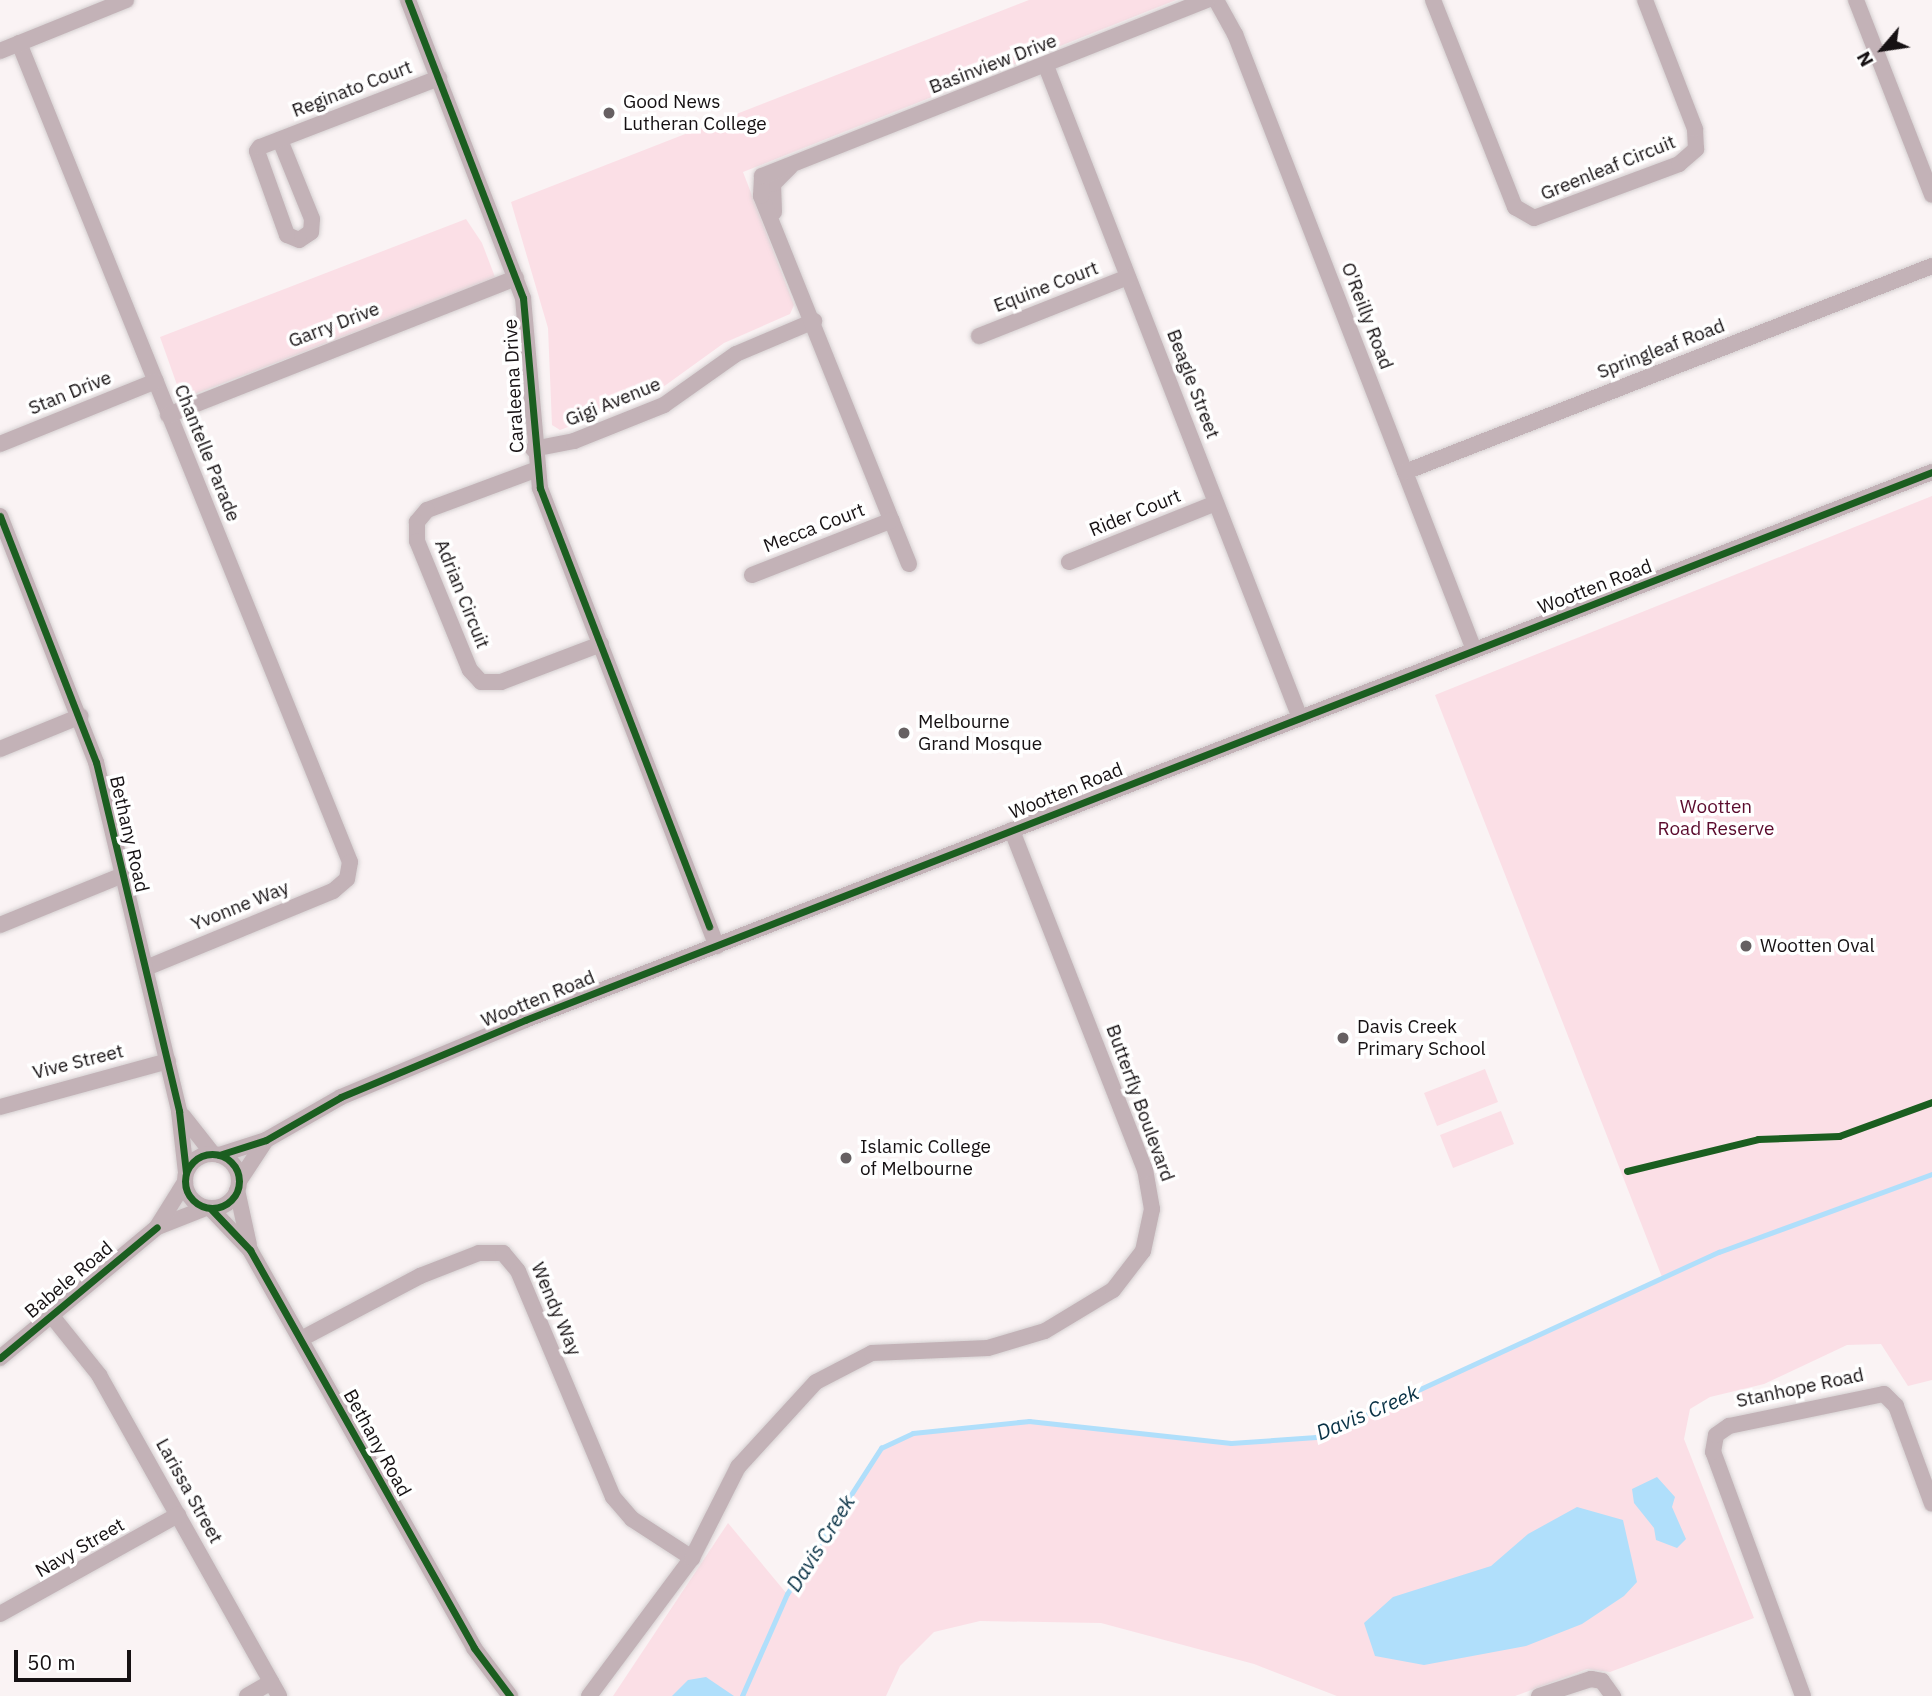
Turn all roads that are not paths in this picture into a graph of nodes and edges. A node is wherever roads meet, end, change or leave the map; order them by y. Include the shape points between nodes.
1 (126, 0) edge
2 (408, 0) edge
3 (1207, 0) edge
4 (1216, 0) edge
5 (1433, 0) edge
6 (1644, 0) edge
7 (1856, 0) edge
8 (19, 43) junction
9 (0, 51) edge
10 (1046, 66) junction
11 (439, 78) junction
12 (280, 140) junction
13 (1932, 195) edge
14 (1932, 266) edge
15 (1128, 277) junction
16 (516, 278) junction
17 (814, 321) junction
18 (979, 335) dead end
19 (156, 381) junction
20 (168, 415) junction
21 (0, 444) edge
22 (533, 449) junction
23 (535, 470) junction
24 (1405, 472) junction
25 (1932, 472) edge
26 (1216, 503) junction
27 (0, 516) edge
28 (892, 520) junction
29 (1069, 562) dead end
30 (909, 564) dead end
31 (752, 575) dead end
32 (601, 644) junction
33 (1474, 650) junction
34 (81, 716) junction
35 (1300, 718) junction
36 (0, 749) edge
37 (1012, 830) junction
38 (123, 875) junction
39 (347, 879) joint
40 (0, 925) edge
41 (717, 946) junction
42 (146, 968) junction
43 (168, 1062) junction
44 (0, 1107) edge
45 (179, 1111) junction
46 (266, 1140) junction
47 (216, 1154) junction
48 (185, 1177) junction
49 (238, 1186) junction
50 (209, 1208) junction
51 (157, 1227) junction
52 (250, 1251) junction
53 (51, 1315) junction
54 (301, 1339) junction
55 (0, 1357) edge
56 (1932, 1504) edge
57 (178, 1515) junction
58 (692, 1558) junction
59 (0, 1614) edge
60 (275, 1689) edge
61 (600, 1690) edge
62 (247, 1696) edge
63 (510, 1696) edge
64 (589, 1696) edge
65 (1539, 1696) edge
66 (1613, 1696) edge
67 (1803, 1696) edge

1 - 8 street
2 - 11 street, Caraleena Drive
3 - 10 street, Basinview Drive
4 - 24 street, O'Reilly Road via 1235,34
5 - 6 street, Greenleaf Circuit via 1514,207 1534,218 1679,164 1696,149 1695,129
7 - 13 street
8 - 9 street
8 - 19 street, Chantelle Parade
10 - 15 street, Beagle Street
10 - 17 street, Basinview Drive via 793,164 773,184 776,225
11 - 12 street, Reginato Court
11 - 16 street, Caraleena Drive
12 - 12 street, Reginato Court via 312,219 311,232 299,240 286,235 257,161 260,148
14 - 24 street, Springleaf Road
15 - 18 street, Equine Court
15 - 26 street, Beagle Street
16 - 20 street, Garry Drive
16 - 22 street, Caraleena Drive via 530,336
17 - 22 street, Gigi Avenue via 736,354 664,405 574,442
17 - 28 street, Basinview Drive
19 - 20 street, Chantelle Parade
19 - 21 street, Stan Drive
20 - 39 street, Chantelle Parade via 348,855
22 - 23 street, Caraleena Drive
23 - 32 street, Caraleena Drive
23 - 32 street, Adrian Circuit via 427,510 416,522 417,541 470,670 481,682 501,682
24 - 33 street, O'Reilly Road
25 - 33 street, Wootten Road
26 - 29 street, Rider Court
26 - 35 street, Beagle Street
27 - 34 street, Bethany Road
28 - 30 street, Basinview Drive
28 - 31 street, Mecca Court
32 - 41 street, Caraleena Drive
33 - 35 street, Wootten Road
34 - 36 street
34 - 38 street, Bethany Road
35 - 37 street, Wootten Road
37 - 41 street, Wootten Road
37 - 58 street, Butterfly Boulevard via 1145,1170 1152,1209 1143,1251 1114,1290 1038,1334 965,1350 872,1353 829,1371 738,1467
38 - 40 street
38 - 42 street, Bethany Road
39 - 42 street, Yvonne Way via 333,891
41 - 46 street, Wootten Road via 341,1097
42 - 43 street, Bethany Road
43 - 44 street, Vive Street
43 - 45 street, Bethany Road
45 - 47 street, Bethany Road
45 - 48 street, Bethany Road
46 - 47 street, Wootten Road
46 - 49 street, Wootten Road
47 - 48 street via 197,1158
47 - 49 street via 233,1165
48 - 50 street via 191,1199
48 - 51 street, Babele Road
49 - 50 street via 227,1204
49 - 52 street, Bethany Road
50 - 51 street, Babele Road
50 - 52 street, Bethany Road
51 - 53 street, Babele Road
52 - 54 street, Bethany Road
53 - 55 street, Babele Road
53 - 57 street, Larissa Street via 99,1375
54 - 58 street, Wendy Way via 420,1276 479,1253 503,1253 518,1271 612,1497 632,1519
54 - 63 street, Bethany Road via 474,1648
56 - 67 street, Stanhope Road via 1896,1406 1884,1394 1728,1426 1716,1435 1713,1452
57 - 59 street, Navy Street
57 - 60 street, Larissa Street
58 - 61 street, Butterfly Boulevard
60 - 62 street
61 - 64 street, Butterfly Boulevard
65 - 66 street via 1591,1679 1602,1681

